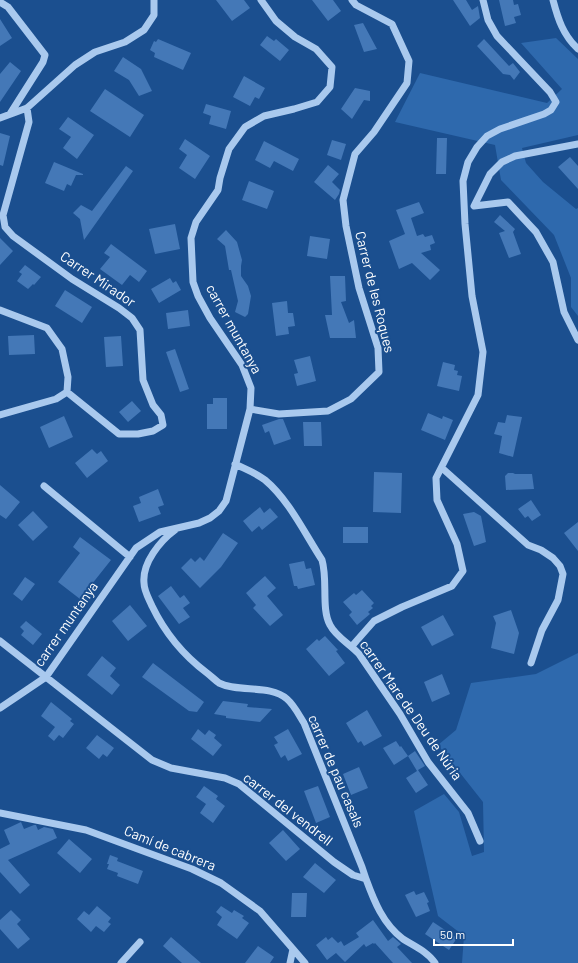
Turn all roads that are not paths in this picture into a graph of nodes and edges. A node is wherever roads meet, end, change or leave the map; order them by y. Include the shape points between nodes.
1 (154, 0) edge
2 (261, 0) edge
3 (352, 0) edge
4 (483, 0) edge
5 (553, 0) edge
6 (0, 2) edge
7 (578, 48) edge
8 (27, 108) junction
9 (10, 114) junction
10 (0, 118) edge
11 (578, 144) edge
12 (474, 206) junction
13 (465, 224) junction
14 (0, 310) edge
15 (578, 340) edge
16 (67, 392) junction
17 (250, 409) junction
18 (0, 415) edge
19 (235, 464) junction
20 (442, 468) junction
21 (44, 486) dead end
22 (177, 528) junction
23 (130, 557) junction
24 (0, 641) edge
25 (352, 646) junction
26 (531, 663) dead end
27 (46, 677) junction
28 (0, 708) edge
29 (0, 813) edge
30 (480, 840) dead end
31 (366, 879) junction
32 (140, 942) dead end
33 (293, 949) junction
34 (122, 963) edge
35 (290, 963) edge
36 (305, 963) edge
37 (435, 963) edge

1 - 8 street via 154,15 144,30 125,42 95,52 75,65
2 - 17 street, carrer muntanya via 276,21 295,37 316,49 332,67 330,87 317,102 264,116 245,127 229,149 218,190 196,222 191,238 194,282 198,296 242,366 252,388
3 - 17 street, Carrer de les Roques via 356,5 392,24 409,61 407,83 374,132 355,154 342,200 359,288 378,348 379,372 352,399 328,411 280,414
4 - 13 street via 488,20 497,36 550,92 556,102 548,112 487,136 477,147 468,162 462,181
5 - 7 street via 558,21 565,34
6 - 9 street via 8,7 45,55
8 - 9 street
8 - 16 street, Carrer Mirador via 29,122 3,215 4,227 72,279 132,318 140,330 142,380 161,415 163,425 153,431 119,434
9 - 10 street
11 - 12 street via 515,156 502,162 490,174
12 - 13 street
12 - 15 street via 508,202 536,232 553,262 564,312
13 - 20 street via 472,296 484,352 478,395
14 - 16 street via 47,328 62,349 68,377
16 - 18 street via 56,400
17 - 19 street, carrer muntanya
19 - 22 street, carrer muntanya via 226,501 219,511 210,518
19 - 25 street, carrer Mare de Deu de Núria via 265,480 284,500 322,560 325,571 326,609 330,624 336,635
20 - 25 street via 436,478 437,500 457,544 462,571 452,586 374,621
20 - 26 street via 528,545 541,550 560,566 563,574 558,600 542,630
21 - 23 street
22 - 23 street, carrer muntanya via 160,532 136,548
22 - 31 street, carrer de pau casals via 166,536 146,566 144,582 147,595 161,624 177,646 219,682 279,694 294,707 304,724
23 - 27 street, carrer muntanya
24 - 27 street, carrer del vendrell
25 - 30 street, carrer Mare de Deu de Núria via 400,714 428,762 468,813
27 - 28 street, carrer muntanya
27 - 31 street, carrer del vendrell via 152,760 171,768 225,778 239,784 334,862 353,875
29 - 33 street, Camí de cabrera via 86,830 192,869 222,883 260,911
31 - 37 street via 373,899 385,920 402,938
32 - 34 street
33 - 35 street
33 - 36 street

